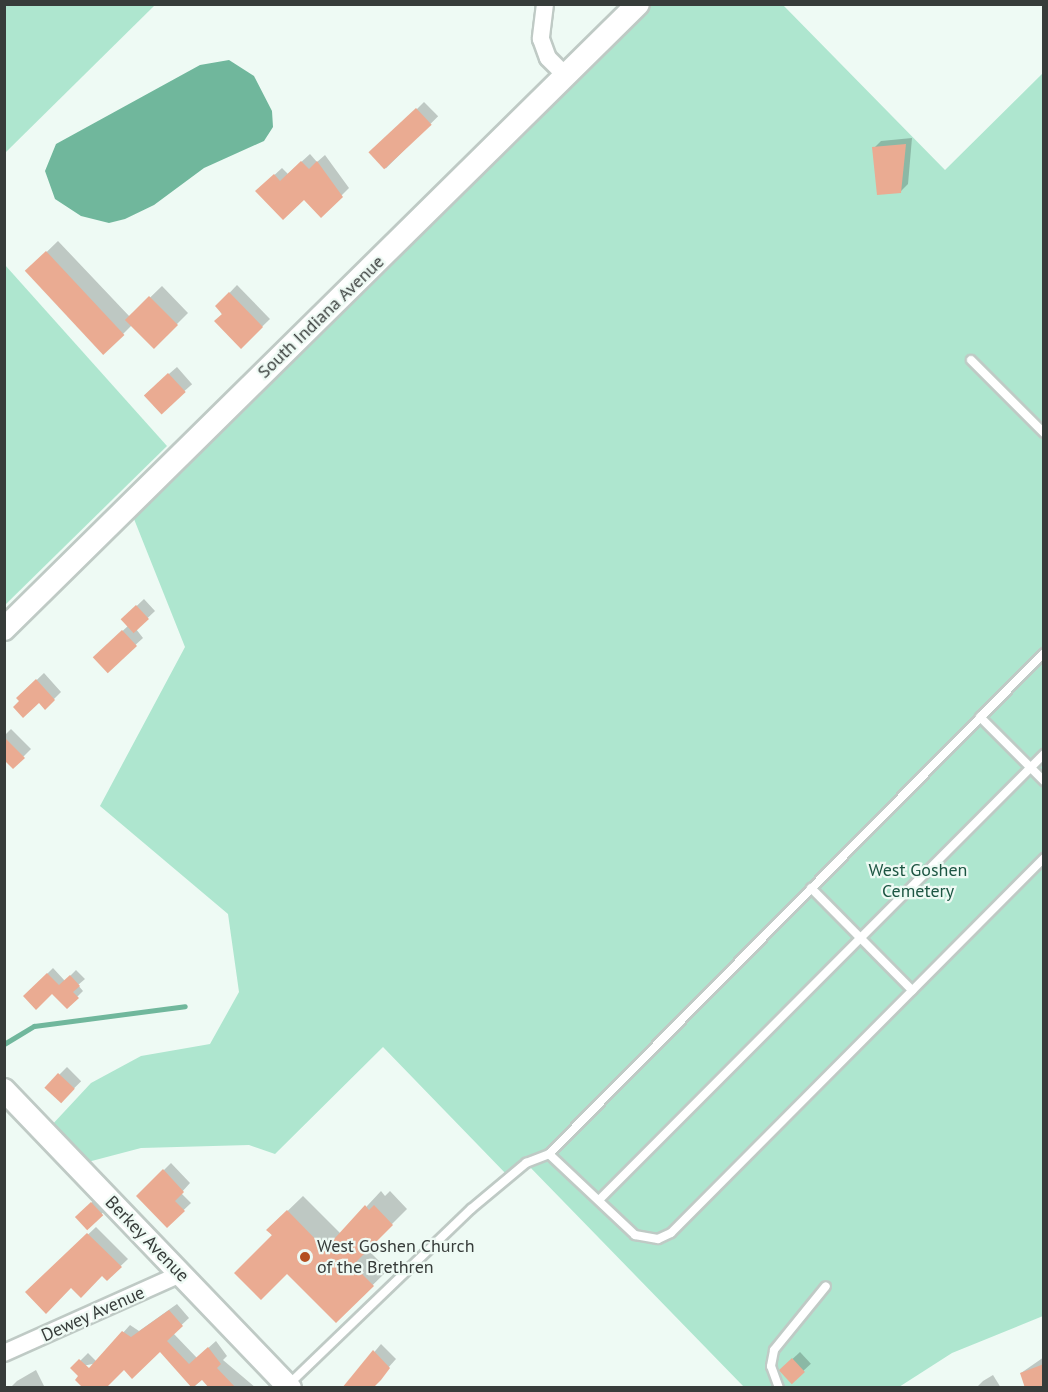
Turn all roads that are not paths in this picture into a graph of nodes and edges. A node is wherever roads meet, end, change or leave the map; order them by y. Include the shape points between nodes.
1 (545, 4) edge
2 (638, 4) edge
3 (566, 76) junction
4 (971, 360) dead end
5 (1044, 433) edge
6 (4, 628) edge
7 (1044, 652) edge
8 (980, 717) junction
9 (1044, 754) edge
10 (1030, 768) junction
11 (1044, 781) edge
12 (1044, 858) edge
13 (811, 888) junction
14 (861, 938) junction
15 (912, 990) junction
16 (4, 1090) edge
17 (549, 1154) junction
18 (599, 1200) junction
19 (181, 1274) junction
20 (826, 1286) dead end
21 (4, 1353) edge
22 (289, 1386) edge
23 (779, 1388) edge

1 - 3 street via 541,39 548,58
2 - 3 street, South Indiana Avenue
3 - 6 street, South Indiana Avenue
4 - 5 lane
7 - 8 lane
8 - 10 lane
8 - 13 lane
9 - 10 lane
10 - 11 lane
10 - 14 lane
12 - 15 lane
13 - 14 lane
13 - 17 lane
14 - 15 lane
14 - 18 lane
15 - 18 lane via 671,1233 658,1239 635,1235
16 - 19 street, Berkey Avenue
17 - 18 lane
17 - 22 lane via 526,1163 471,1209
19 - 21 street, Dewey Avenue
19 - 22 street, Berkey Avenue
20 - 23 lane via 774,1350 771,1366

